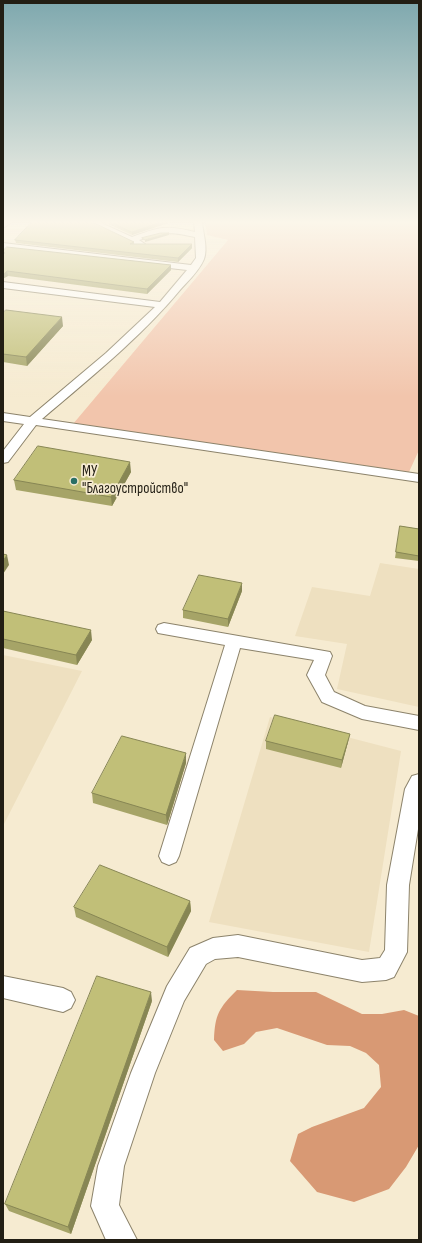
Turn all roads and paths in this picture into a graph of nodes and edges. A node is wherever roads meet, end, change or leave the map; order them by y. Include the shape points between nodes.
1 (184, 280) edge
2 (3, 285) edge
3 (163, 305) junction
4 (3, 417) edge
5 (33, 421) junction
6 (3, 459) edge
7 (419, 478) edge
8 (164, 629) dead end
9 (234, 641) junction
10 (419, 723) edge
11 (419, 782) edge
12 (169, 856) dead end
13 (3, 987) edge
14 (63, 1000) dead end
15 (123, 1240) edge

1 - 3 street
2 - 3 street
3 - 5 street via 110,355
4 - 5 street
5 - 6 street
5 - 7 street
8 - 9 street
9 - 10 street via 324,656 316,674 328,697 362,712
9 - 12 street
11 - 15 street via 415,789 398,885 396,952 386,969 362,971 238,946 212,949 198,956 186,974 142,1073 111,1166 105,1206
13 - 14 street

